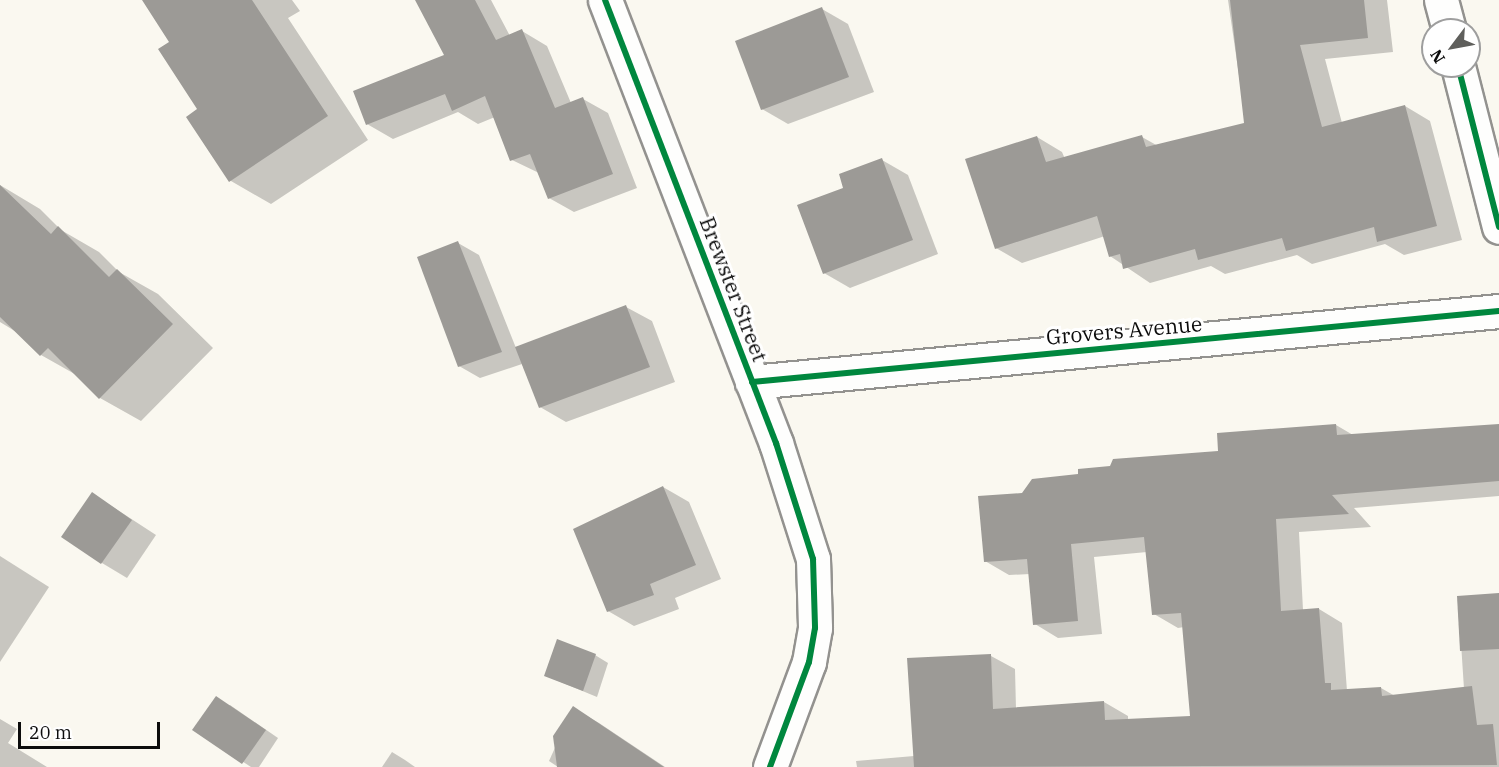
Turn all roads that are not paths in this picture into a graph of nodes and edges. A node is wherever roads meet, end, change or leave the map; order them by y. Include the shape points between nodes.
1 (605, 0) edge
2 (1441, 0) edge
3 (1446, 18) edge
4 (1461, 78) edge
5 (1499, 227) edge
6 (1499, 311) edge
7 (752, 382) junction
8 (770, 767) edge

1 - 7 street, Brewster Street
2 - 3 street
4 - 5 street
6 - 7 street, Grovers Avenue
7 - 8 street, Brewster Street via 800,510 813,559 816,596 809,662

